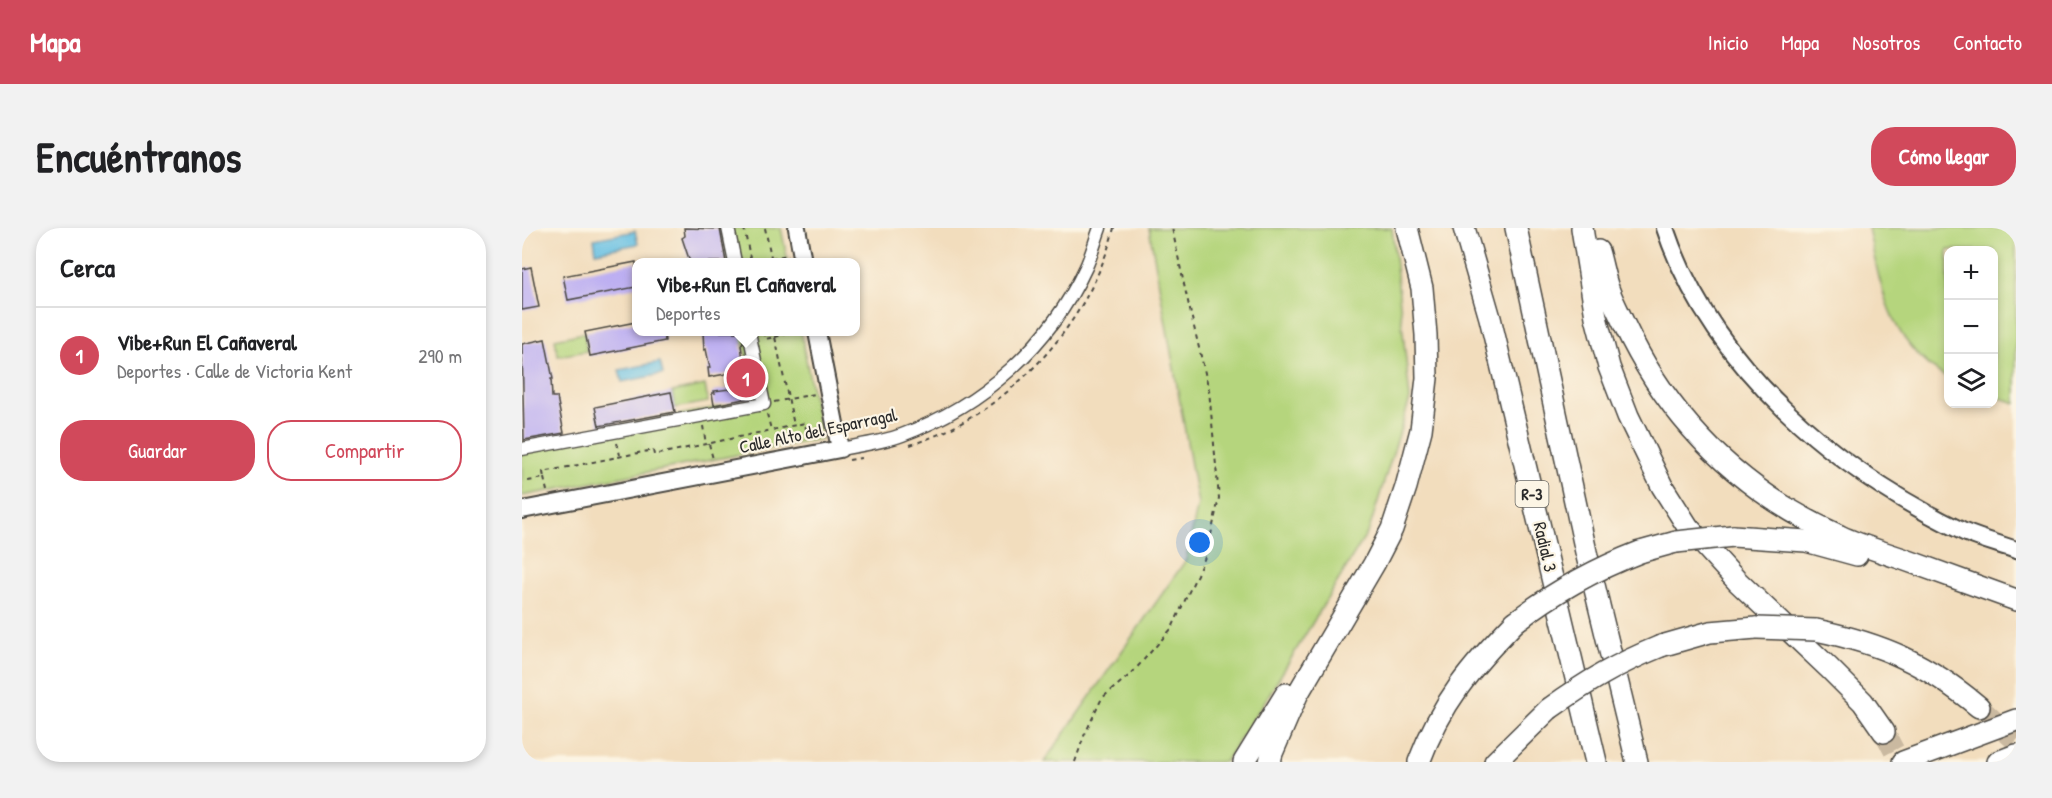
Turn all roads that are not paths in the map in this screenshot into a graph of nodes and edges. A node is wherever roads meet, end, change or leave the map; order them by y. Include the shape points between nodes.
1 (728, 228) edge
2 (797, 228) edge
3 (1100, 228) edge
4 (1407, 228) edge
5 (1464, 228) edge
6 (1582, 228) edge
7 (1592, 228) edge
8 (1665, 228) edge
9 (1517, 231) edge
10 (734, 258) edge
11 (796, 258) edge
12 (750, 336) edge
13 (818, 336) edge
14 (522, 449) edge
15 (841, 456) junction
16 (522, 510) edge
17 (2016, 550) edge
18 (1374, 564) junction
19 (2016, 600) edge
20 (1979, 707) tunnel mouth
21 (2016, 720) edge
22 (1884, 732) tunnel mouth
23 (2016, 755) edge
24 (1244, 762) edge
25 (1270, 762) edge
26 (1419, 762) edge
27 (1496, 762) edge
28 (1596, 762) edge
29 (1637, 762) edge
30 (1903, 762) edge
31 (1998, 762) edge

1 - 10 street
2 - 11 street
3 - 15 street, Calle Alto del Esparragal via 1086,266 1054,321 1026,356 991,387 948,416
4 - 18 highway via 1422,288 1427,378 1421,430 1406,487 1392,529
5 - 28 highway, Radial 3 / R-3 via 1493,328
6 - 22 highway via 1596,317 1609,367 1662,486 1688,527 1737,581 1863,702
7 - 19 highway via 1609,291 1632,340 1654,380 1711,451 1763,494 1840,536
8 - 17 street via 1702,310 1735,358 1777,401 1856,468 1909,502 1966,532
9 - 29 highway, R-3
12 - 14 street via 764,404
13 - 15 street
15 - 16 street, Calle Alto del Esparragal
18 - 24 highway via 1334,617
18 - 25 highway via 1297,695
19 - 26 highway, bridge via 1806,541 1733,536 1676,542 1640,552 1574,581 1515,622 1475,664 1449,699
20 - 27 highway, bridge via 1951,684 1894,652 1853,638 1816,630 1756,627 1710,632 1623,661 1587,682 1549,709
21 - 30 highway
23 - 31 highway

